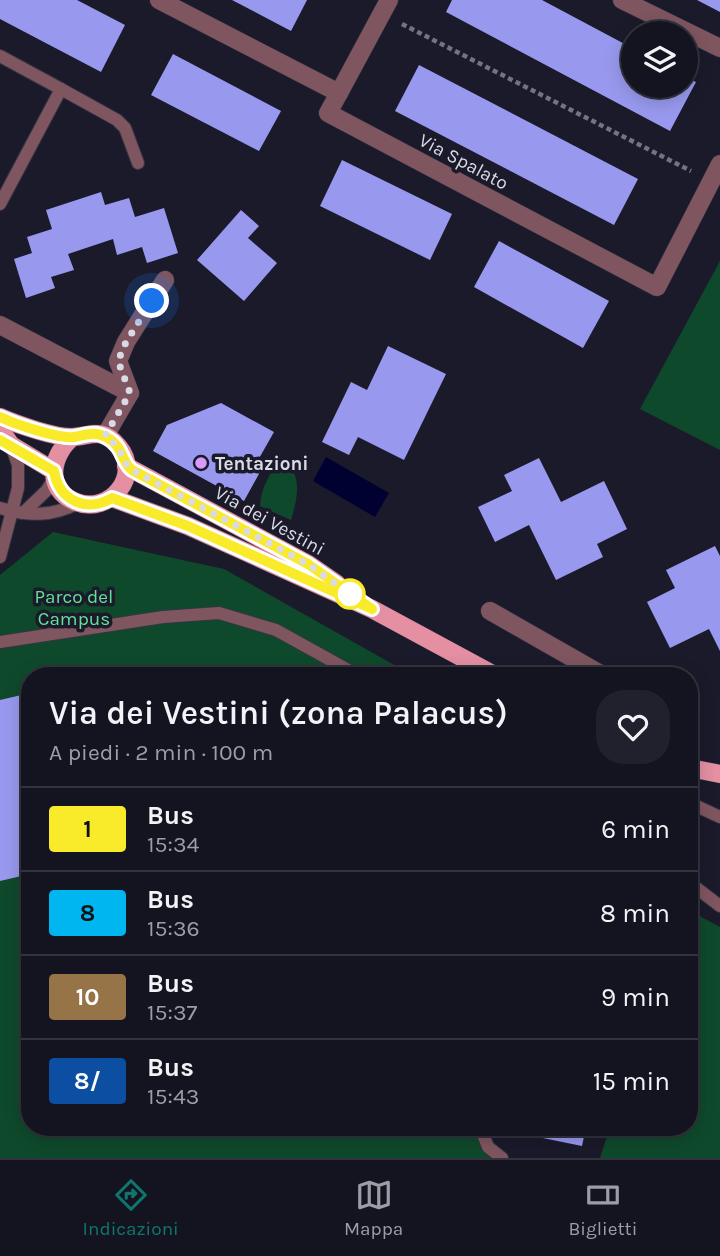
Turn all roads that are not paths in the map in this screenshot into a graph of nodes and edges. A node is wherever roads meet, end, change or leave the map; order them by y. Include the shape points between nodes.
1 (159, 0) edge
2 (622, 0) edge
3 (385, 8) edge
4 (720, 48) edge
5 (0, 56) edge
6 (61, 89) junction
7 (339, 93) junction
8 (138, 163) dead end
9 (720, 164) edge
10 (0, 204) edge
11 (165, 280) dead end
12 (0, 325) edge
13 (130, 393) junction
14 (0, 416) edge
15 (0, 429) edge
16 (105, 436) junction
17 (74, 437) junction
18 (6, 442) edge
19 (126, 466) junction
20 (54, 474) junction
21 (112, 498) junction
22 (78, 503) junction
23 (11, 510) edge
24 (0, 557) edge
25 (372, 609) junction
26 (490, 611) dead end
27 (0, 642) edge
28 (343, 667) edge
29 (479, 667) edge
30 (572, 667) edge
31 (698, 770) edge
32 (720, 774) edge
33 (698, 807) edge
34 (720, 817) edge
35 (698, 889) edge
36 (720, 906) edge
37 (484, 1136) edge
38 (502, 1158) edge

1 - 7 street
2 - 4 street
3 - 7 street
5 - 6 lane
6 - 8 lane via 117,120 125,128
6 - 10 lane
7 - 9 street, Via Spalato via 328,113 657,287
11 - 13 street via 118,361
12 - 13 street
13 - 16 street
14 - 17 main road
15 - 18 main road
16 - 17 main road via 89,433
16 - 19 main road, Via dei Vestini via 120,448
17 - 20 main road via 58,452
18 - 20 main road
18 - 23 lane via 19,477
19 - 21 main road via 124,484
19 - 25 main road, Via dei Vestini via 308,564
20 - 22 main road via 63,493
20 - 23 lane via 47,490
21 - 22 main road, Via dei Vestini via 96,505
21 - 25 main road, Via dei Vestini via 188,526
22 - 23 lane via 46,515
23 - 24 lane
25 - 29 main road, Via dei Vestini
26 - 30 street
27 - 28 lane via 163,617 219,614 276,630
31 - 32 main road
33 - 34 lane
35 - 36 lane
37 - 38 lane via 488,1147

